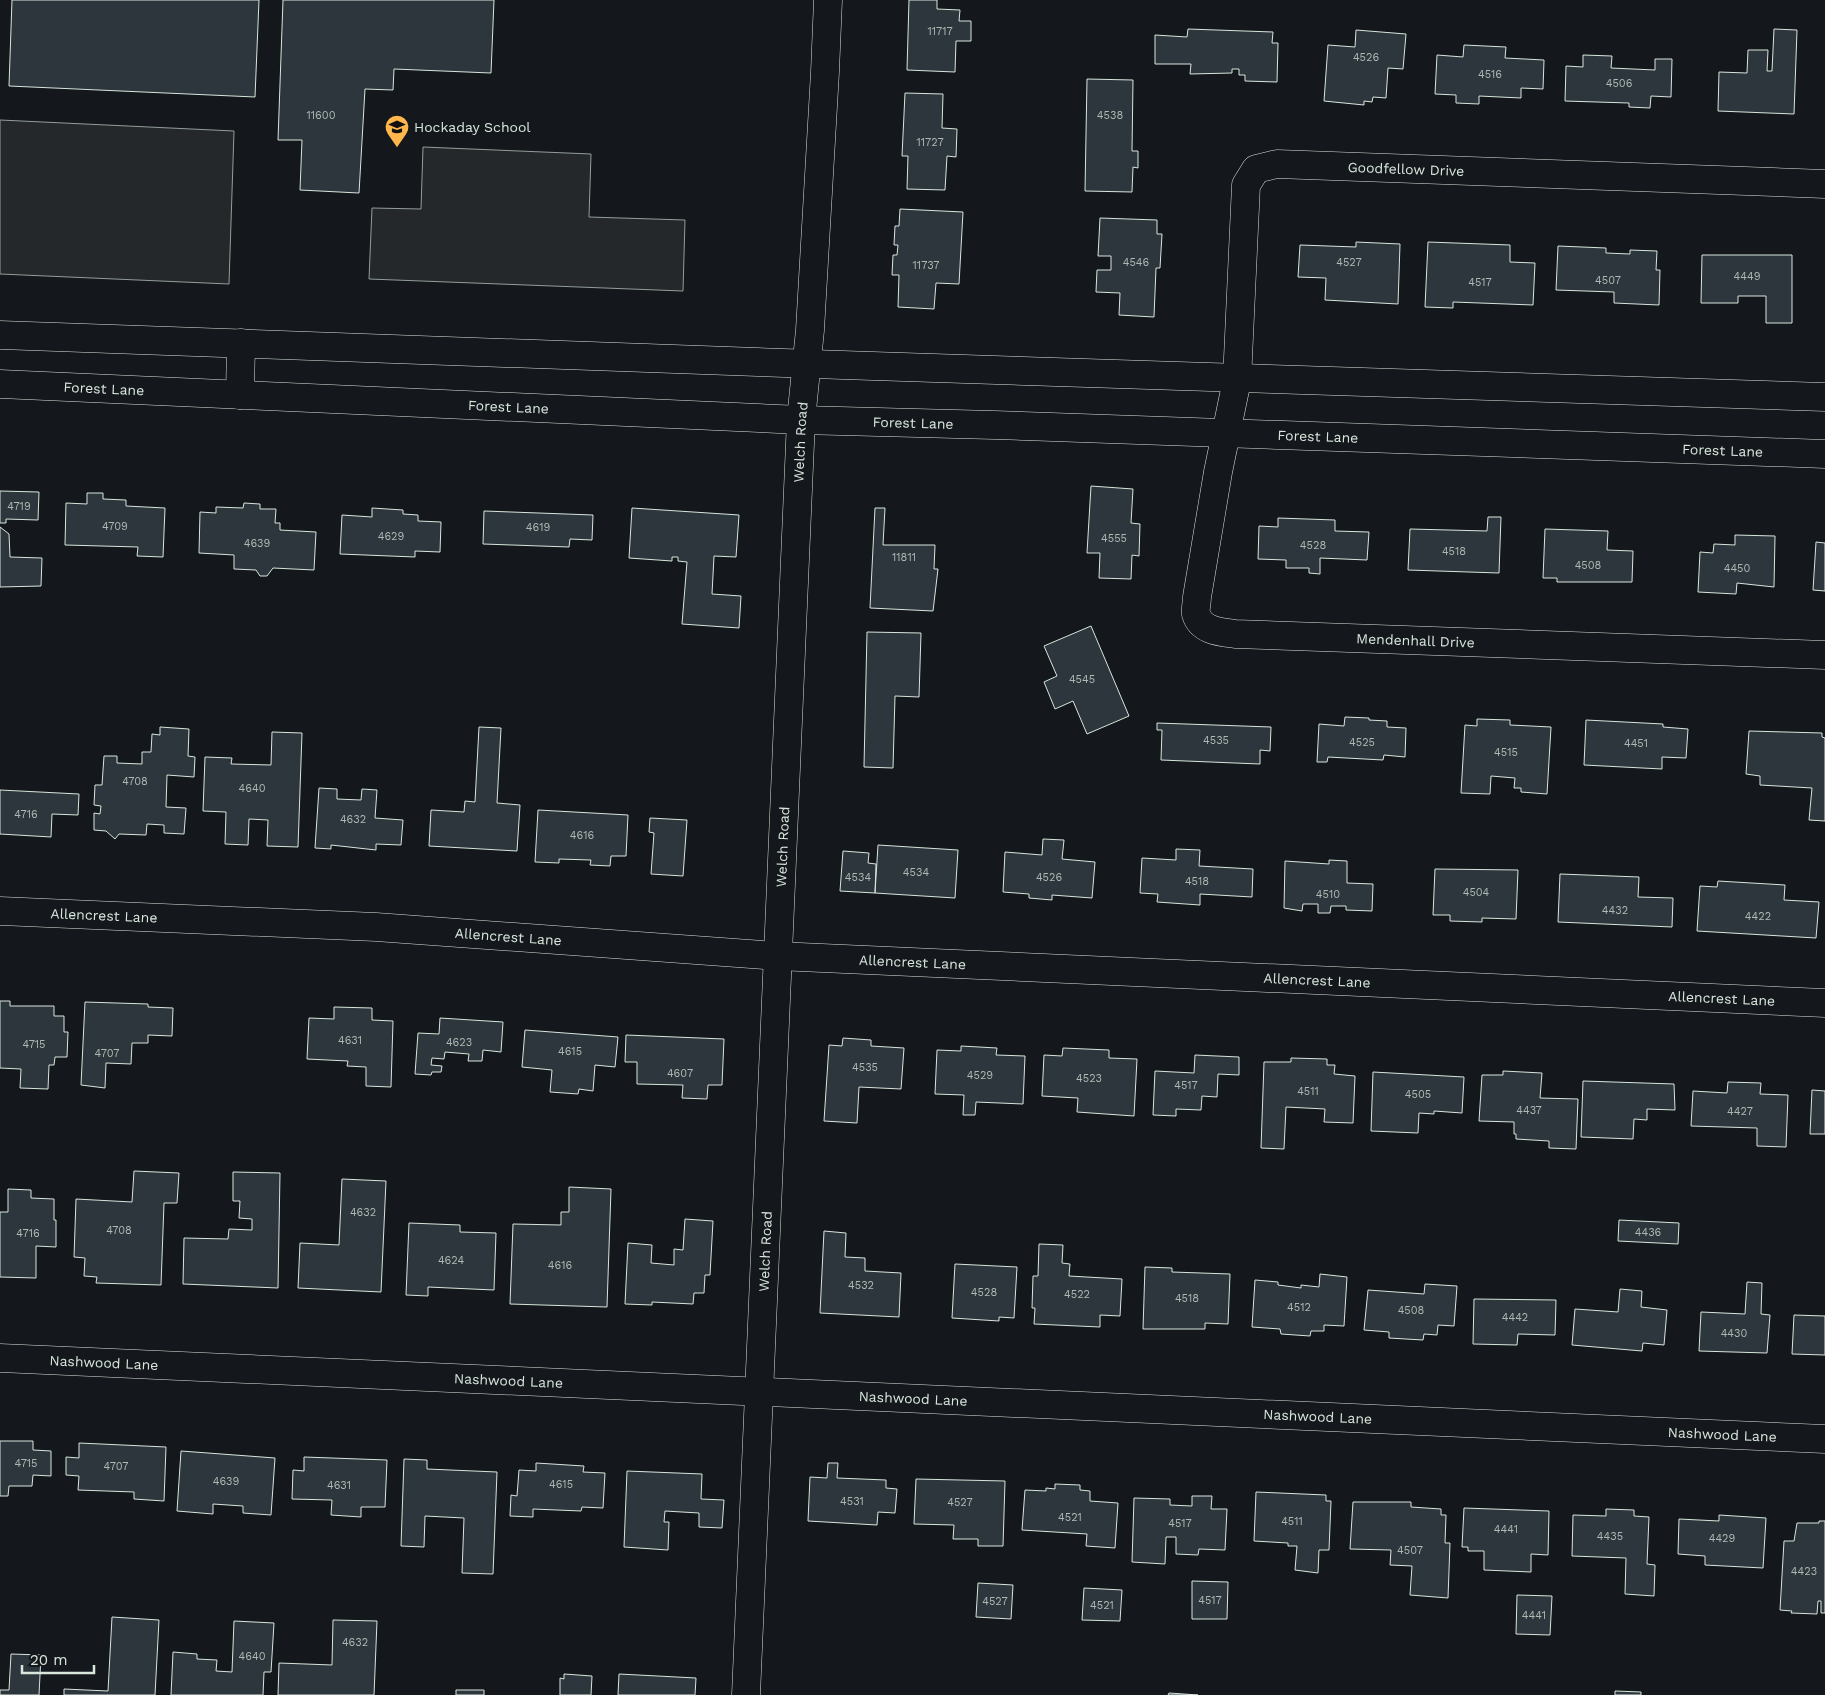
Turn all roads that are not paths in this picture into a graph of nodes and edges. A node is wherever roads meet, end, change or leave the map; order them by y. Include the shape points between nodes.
1 (828, 0) edge
2 (1825, 184) edge
3 (0, 335) edge
4 (241, 344) junction
5 (806, 363) junction
6 (1237, 380) junction
7 (0, 384) edge
8 (240, 395) junction
9 (1825, 397) edge
10 (801, 420) junction
11 (1225, 433) junction
12 (1825, 454) edge
13 (1825, 655) edge
14 (0, 911) edge
15 (777, 956) junction
16 (1825, 1002) edge
17 (0, 1358) edge
18 (758, 1391) junction
19 (1825, 1439) edge
20 (746, 1695) edge

1 - 5 street, Welch Road
2 - 6 street, Goodfellow Drive via 1277,164 1256,169 1246,185
3 - 4 street
4 - 5 street
4 - 8 street
5 - 6 street
5 - 10 street, Welch Road
6 - 9 street
6 - 11 street, Goodfellow Drive
7 - 8 street, Forest Lane
8 - 10 street, Forest Lane
10 - 11 street, Forest Lane
10 - 15 street, Welch Road
11 - 12 street, Forest Lane
11 - 13 street, Mendenhall Drive via 1196,615 1204,626 1215,631
14 - 15 street, Allencrest Lane via 376,927
15 - 16 street, Allencrest Lane
15 - 18 street, Welch Road
17 - 18 street, Nashwood Lane
18 - 19 street, Nashwood Lane
18 - 20 street, Welch Road

